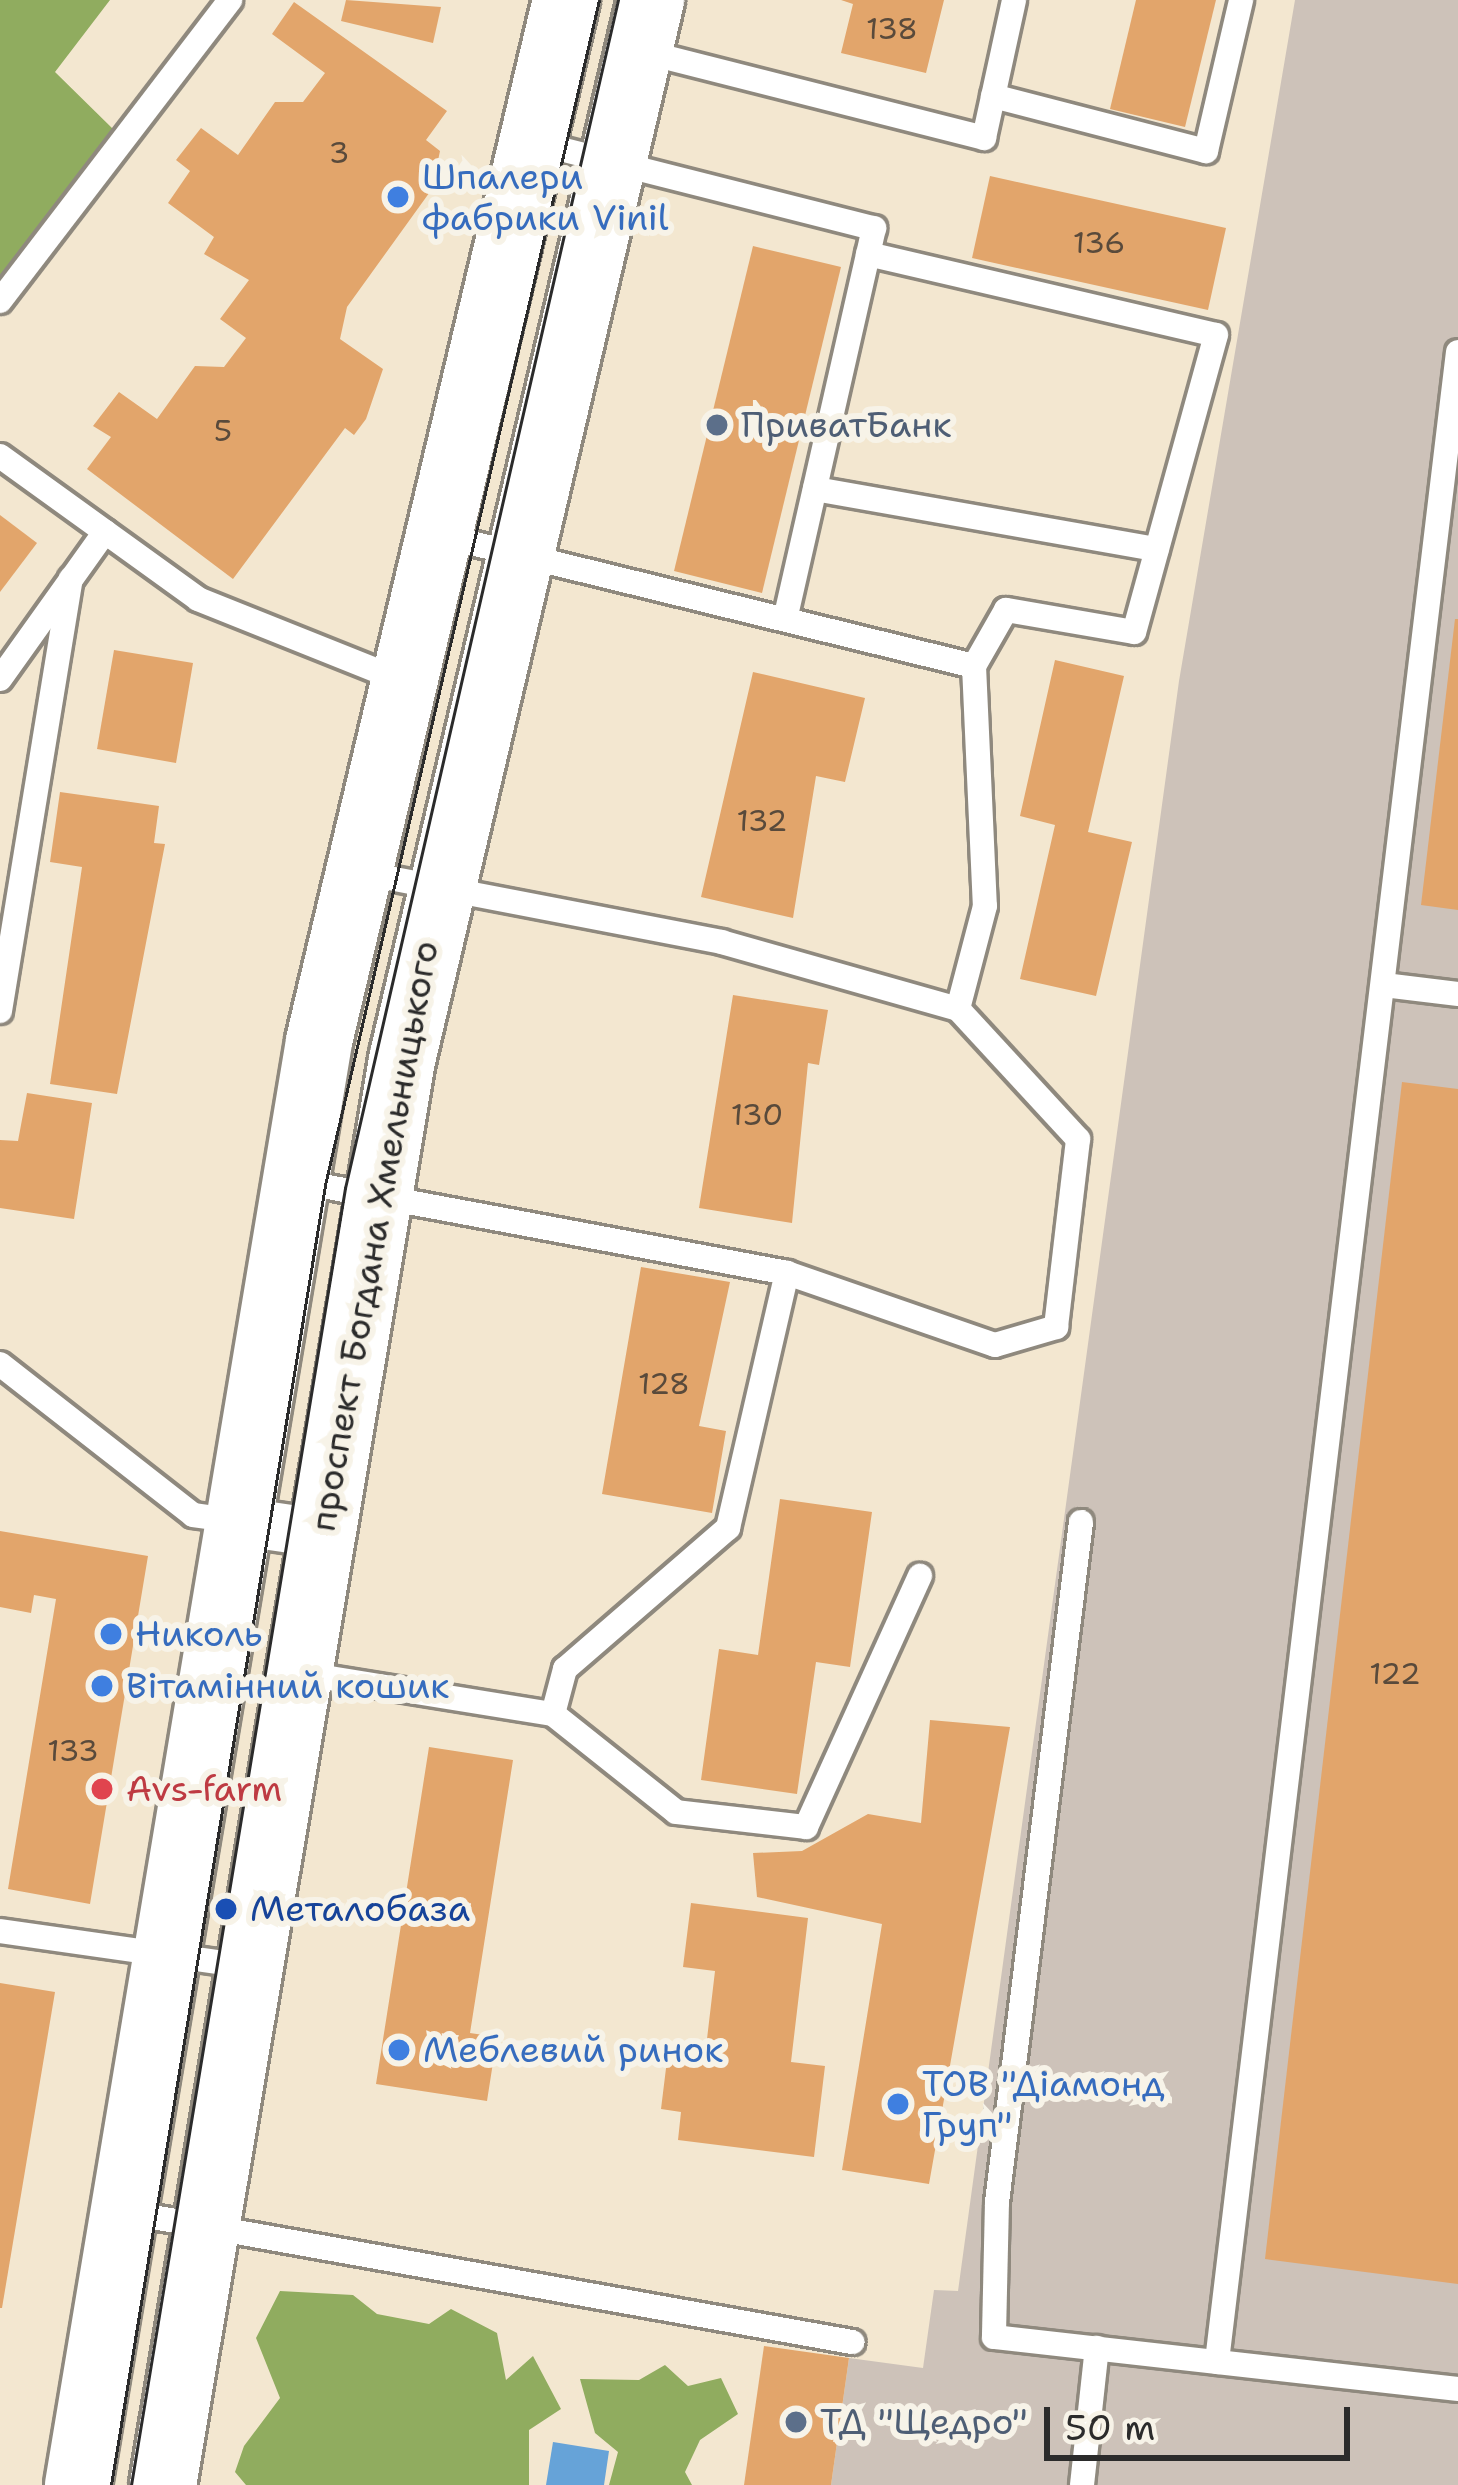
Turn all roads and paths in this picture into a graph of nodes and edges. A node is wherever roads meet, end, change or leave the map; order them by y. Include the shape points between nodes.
1 (230, 0) edge
2 (1014, 0) edge
3 (1241, 0) edge
4 (557, 2) edge
5 (645, 25) edge
6 (993, 96) junction
7 (533, 142) junction
8 (613, 161) junction
9 (868, 254) junction
10 (0, 301) edge
11 (1458, 352) edge
12 (0, 456) edge
13 (815, 489) junction
14 (105, 532) junction
15 (439, 535) junction
16 (1156, 549) junction
17 (520, 554) junction
18 (71, 579) junction
19 (785, 619) junction
20 (974, 666) junction
21 (0, 679) edge
22 (404, 682) junction
23 (358, 871) junction
24 (438, 890) junction
25 (1384, 985) junction
26 (1458, 994) edge
27 (958, 1009) junction
28 (0, 1011) edge
29 (293, 1180) junction
30 (376, 1193) junction
31 (787, 1273) junction
32 (0, 1364) edge
33 (236, 1521) junction
34 (1081, 1522) dead end
35 (319, 1533) junction
36 (920, 1576) dead end
37 (297, 1673) junction
38 (553, 1714) junction
39 (0, 1930) edge
40 (166, 1954) junction
41 (248, 1966) junction
42 (123, 2212) junction
43 (206, 2225) junction
44 (852, 2342) dead end
45 (1097, 2348) junction
46 (1217, 2362) junction
47 (1458, 2389) edge
48 (78, 2485) edge
49 (163, 2485) edge
50 (1082, 2485) edge

1 - 10 lane
2 - 6 lane
3 - 6 lane via 1206,151
4 - 7 main road
5 - 6 lane via 984,138
5 - 8 main road, проспект Богдана Хмельницького
7 - 8 lane
7 - 15 main road
8 - 9 lane via 874,228
8 - 17 main road, проспект Богдана Хмельницького
9 - 13 lane
9 - 16 lane via 1216,335
11 - 25 lane
12 - 14 lane
13 - 16 lane
13 - 19 lane
14 - 18 lane
14 - 22 lane via 198,599
15 - 17 lane
15 - 22 main road
16 - 20 lane via 1134,632 1006,610
17 - 19 lane
17 - 24 main road, проспект Богдана Хмельницького
18 - 21 lane
18 - 28 lane
19 - 20 lane
20 - 27 lane via 985,906
22 - 23 main road
23 - 24 lane
23 - 29 main road
24 - 27 lane via 722,942
24 - 30 main road, проспект Богдана Хмельницького
25 - 26 lane
25 - 46 lane
27 - 31 lane via 1078,1139 1056,1327 995,1345
29 - 30 lane
29 - 33 main road
30 - 31 lane
30 - 35 main road, проспект Богдана Хмельницького
31 - 38 lane via 728,1528 565,1669
32 - 33 lane via 193,1515
33 - 35 street
33 - 40 main road
34 - 45 lane via 997,2202 994,2337
35 - 37 main road, проспект Богдана Хмельницького
36 - 38 lane via 806,1827 676,1812
37 - 38 lane
37 - 41 main road, проспект Богдана Хмельницького
39 - 40 lane
40 - 41 lane
40 - 42 main road
41 - 43 main road, проспект Богдана Хмельницького
42 - 43 lane
42 - 48 main road
43 - 44 lane
43 - 49 main road, проспект Богдана Хмельницького
45 - 46 lane
45 - 50 lane
46 - 47 lane

